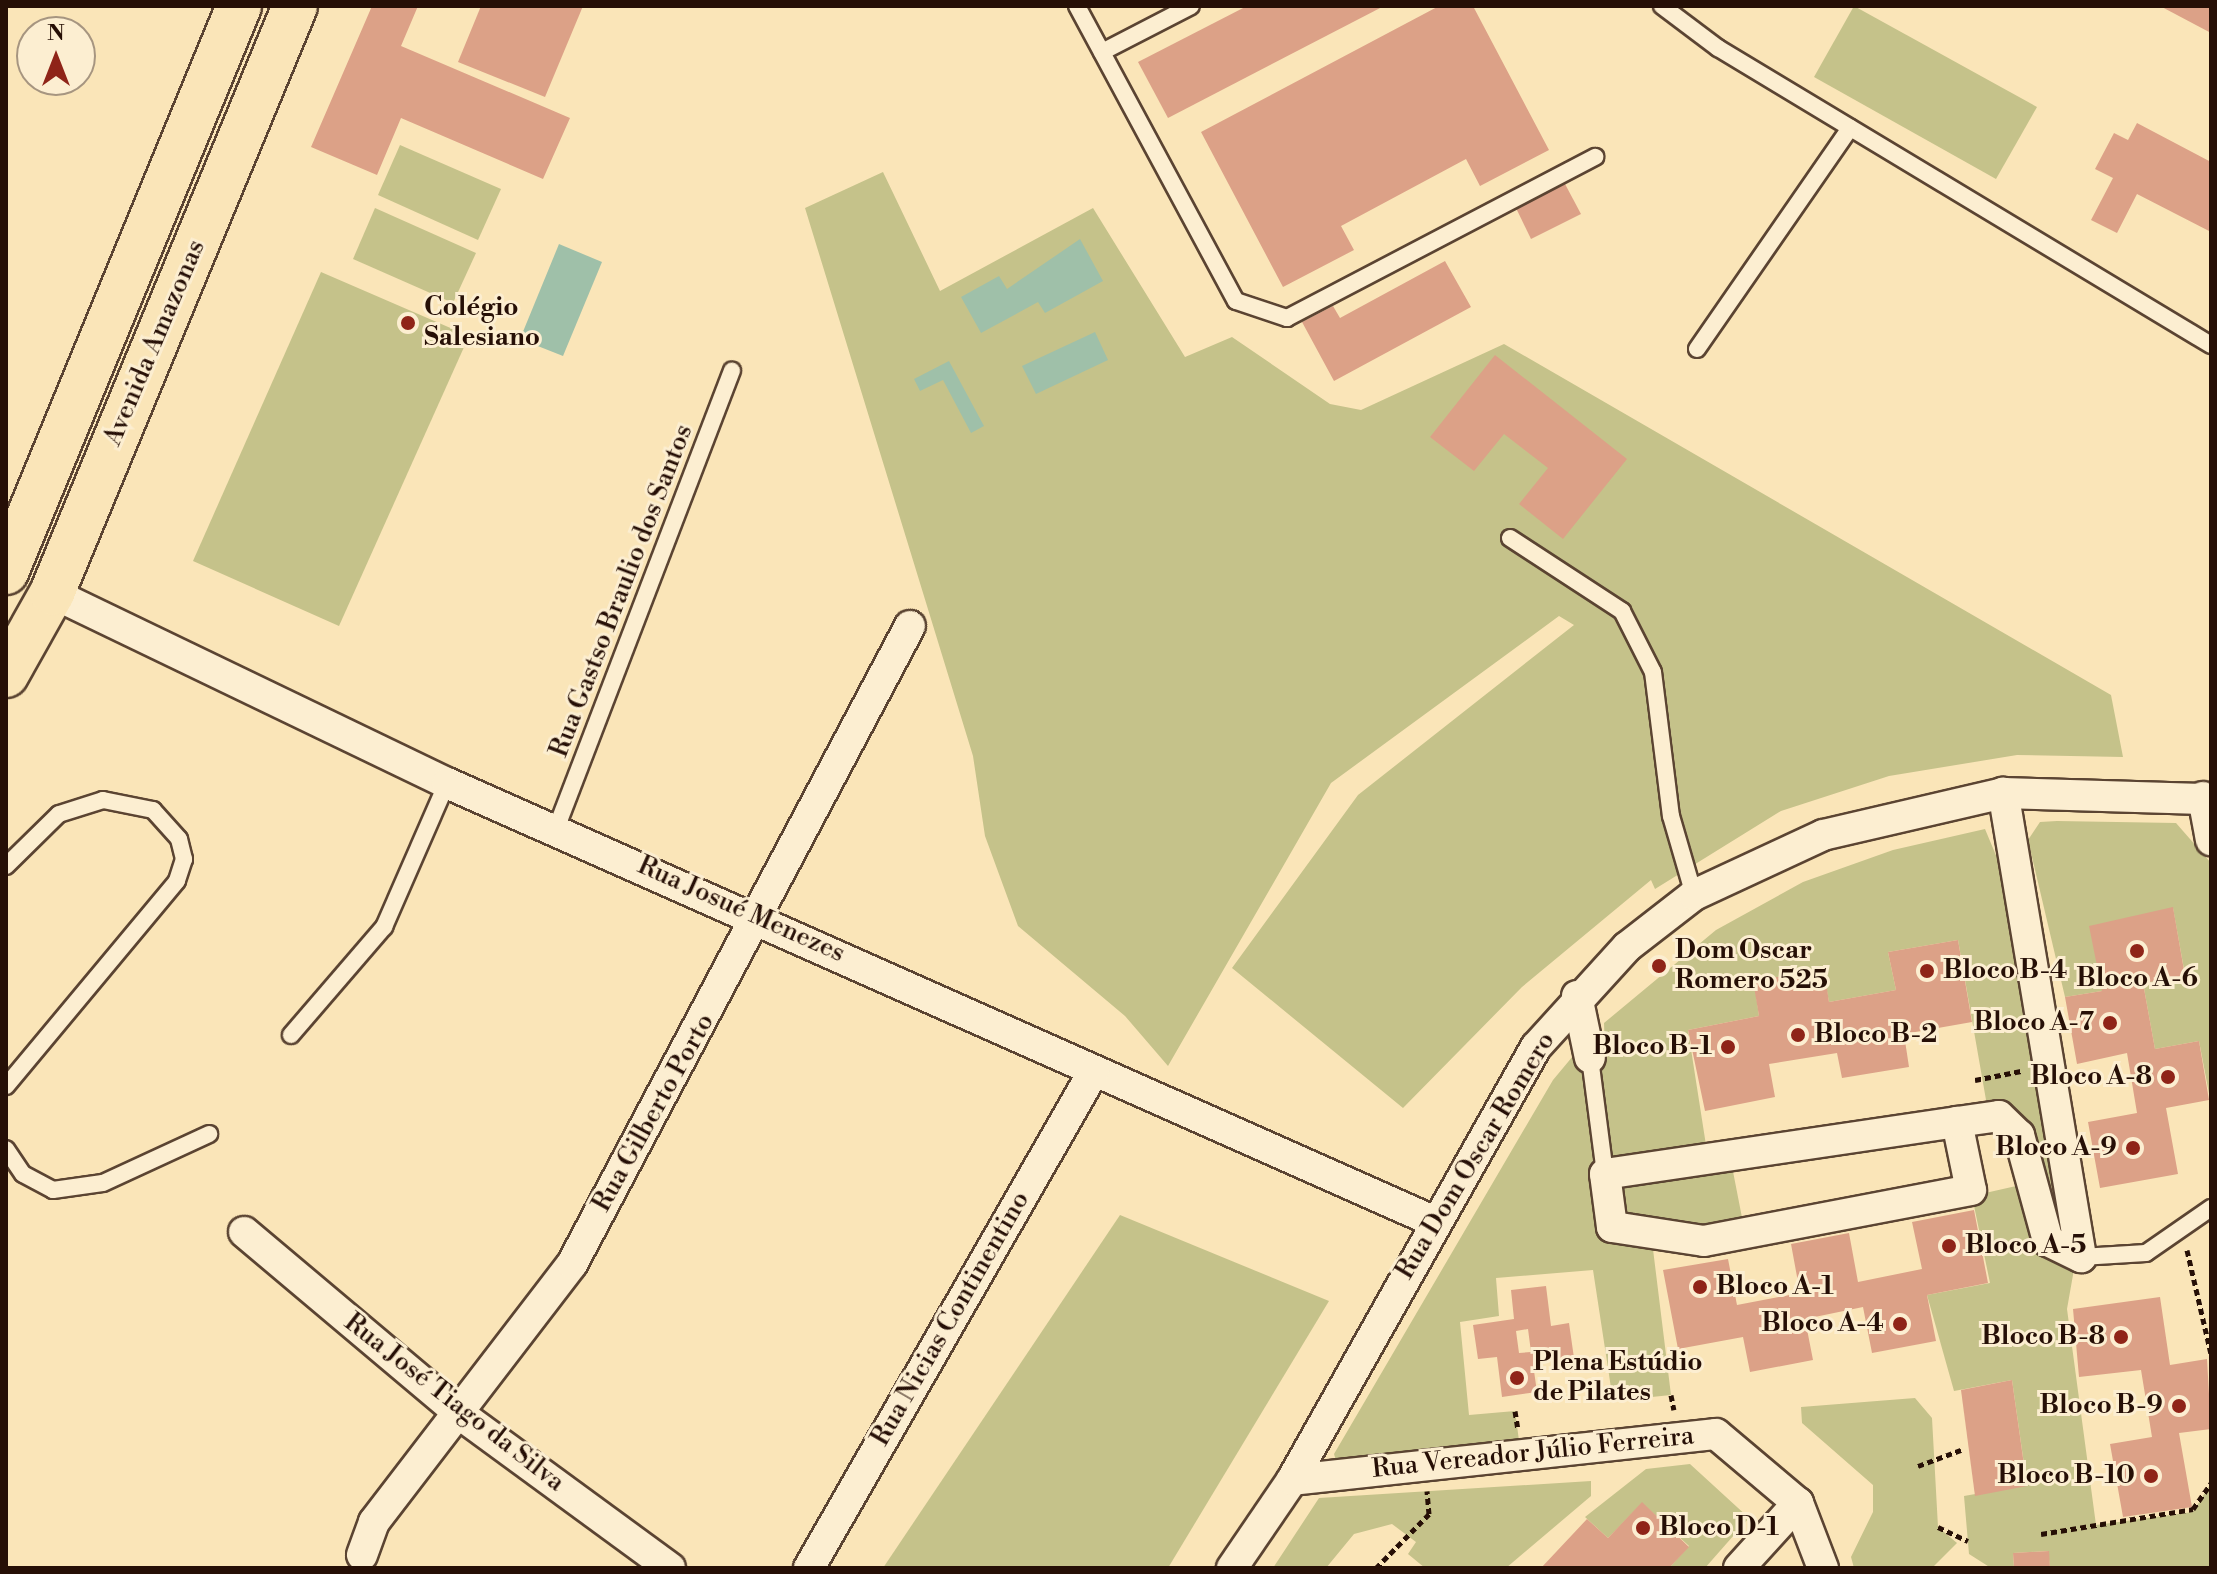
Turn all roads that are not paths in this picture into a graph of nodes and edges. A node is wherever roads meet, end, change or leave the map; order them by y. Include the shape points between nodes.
1 (239, 6) edge
2 (295, 6) edge
3 (1077, 6) edge
4 (1191, 6) edge
5 (1662, 6) edge
6 (1102, 52) junction
7 (1850, 128) junction
8 (1595, 157) dead end
9 (2211, 345) edge
10 (1697, 349) dead end
11 (732, 371) dead end
12 (1510, 538) dead end
13 (6, 572) edge
14 (52, 593) junction
15 (910, 626) dead end
16 (6, 675) edge
17 (447, 783) junction
18 (2003, 793) junction
19 (2207, 798) edge
20 (556, 829) junction
21 (2211, 840) edge
22 (6, 866) edge
23 (1694, 895) junction
24 (761, 917) junction
25 (1577, 996) junction
26 (291, 1035) dead end
27 (1590, 1058) joint
28 (1094, 1071) junction
29 (6, 1086) edge
30 (1957, 1122) junction
31 (209, 1134) dead end
32 (6, 1149) edge
33 (1605, 1174) junction
34 (2211, 1208) edge
35 (1433, 1221) junction
36 (244, 1232) dead end
37 (2081, 1257) junction
38 (461, 1415) junction
39 (1292, 1480) junction
40 (1798, 1503) junction
41 (355, 1562) edge
42 (670, 1568) edge
43 (809, 1568) edge
44 (1232, 1568) edge
45 (1739, 1568) edge
46 (1824, 1568) edge

1 - 13 main road, Avenida Amazonas
2 - 14 main road, Avenida Amazonas
3 - 6 lane
4 - 6 lane
5 - 7 lane
6 - 8 lane via 1236,301 1287,318
7 - 9 lane
7 - 10 lane
11 - 20 lane, Rua Gastso Braulio dos Santos
12 - 23 lane via 1622,611 1653,672 1671,816
14 - 16 main road, Avenida Amazonas
14 - 17 street, Rua Josué Menezes
15 - 24 street, Rua Gilberto Porto
17 - 20 street, Rua Josué Menezes
17 - 26 lane via 384,927
18 - 19 street, Rua Dom Oscar Romero
18 - 23 street, Rua Dom Oscar Romero via 1823,835
18 - 37 street
19 - 21 street
20 - 24 street, Rua Josué Menezes
22 - 29 lane via 59,814 103,800 153,810 179,839 184,859 177,881
23 - 25 street, Rua Dom Oscar Romero
24 - 28 street, Rua Josué Menezes
24 - 38 street, Rua Gilberto Porto via 572,1264
25 - 27 street
25 - 35 street, Rua Dom Oscar Romero via 1536,1047
27 - 33 lane
28 - 35 street, Rua Josué Menezes
28 - 43 street, Rua Nicias Continentino
30 - 33 street
30 - 33 street via 1971,1190 1704,1241 1612,1227
30 - 37 street via 1999,1116 2010,1123 2048,1241
31 - 32 lane via 103,1183 53,1190 23,1174
34 - 37 lane via 2146,1253
35 - 39 street, Rua Dom Oscar Romero
36 - 38 street, Rua José Tiago da Silva
38 - 41 street, Rua Gilberto Porto via 374,1522
38 - 42 street, Rua José Tiago da Silva
39 - 40 street, Rua Vereador Júlio Ferreira via 1716,1434
39 - 44 street, Rua Dom Oscar Romero
40 - 45 street
40 - 46 street, Rua Vereador Júlio Ferreira

